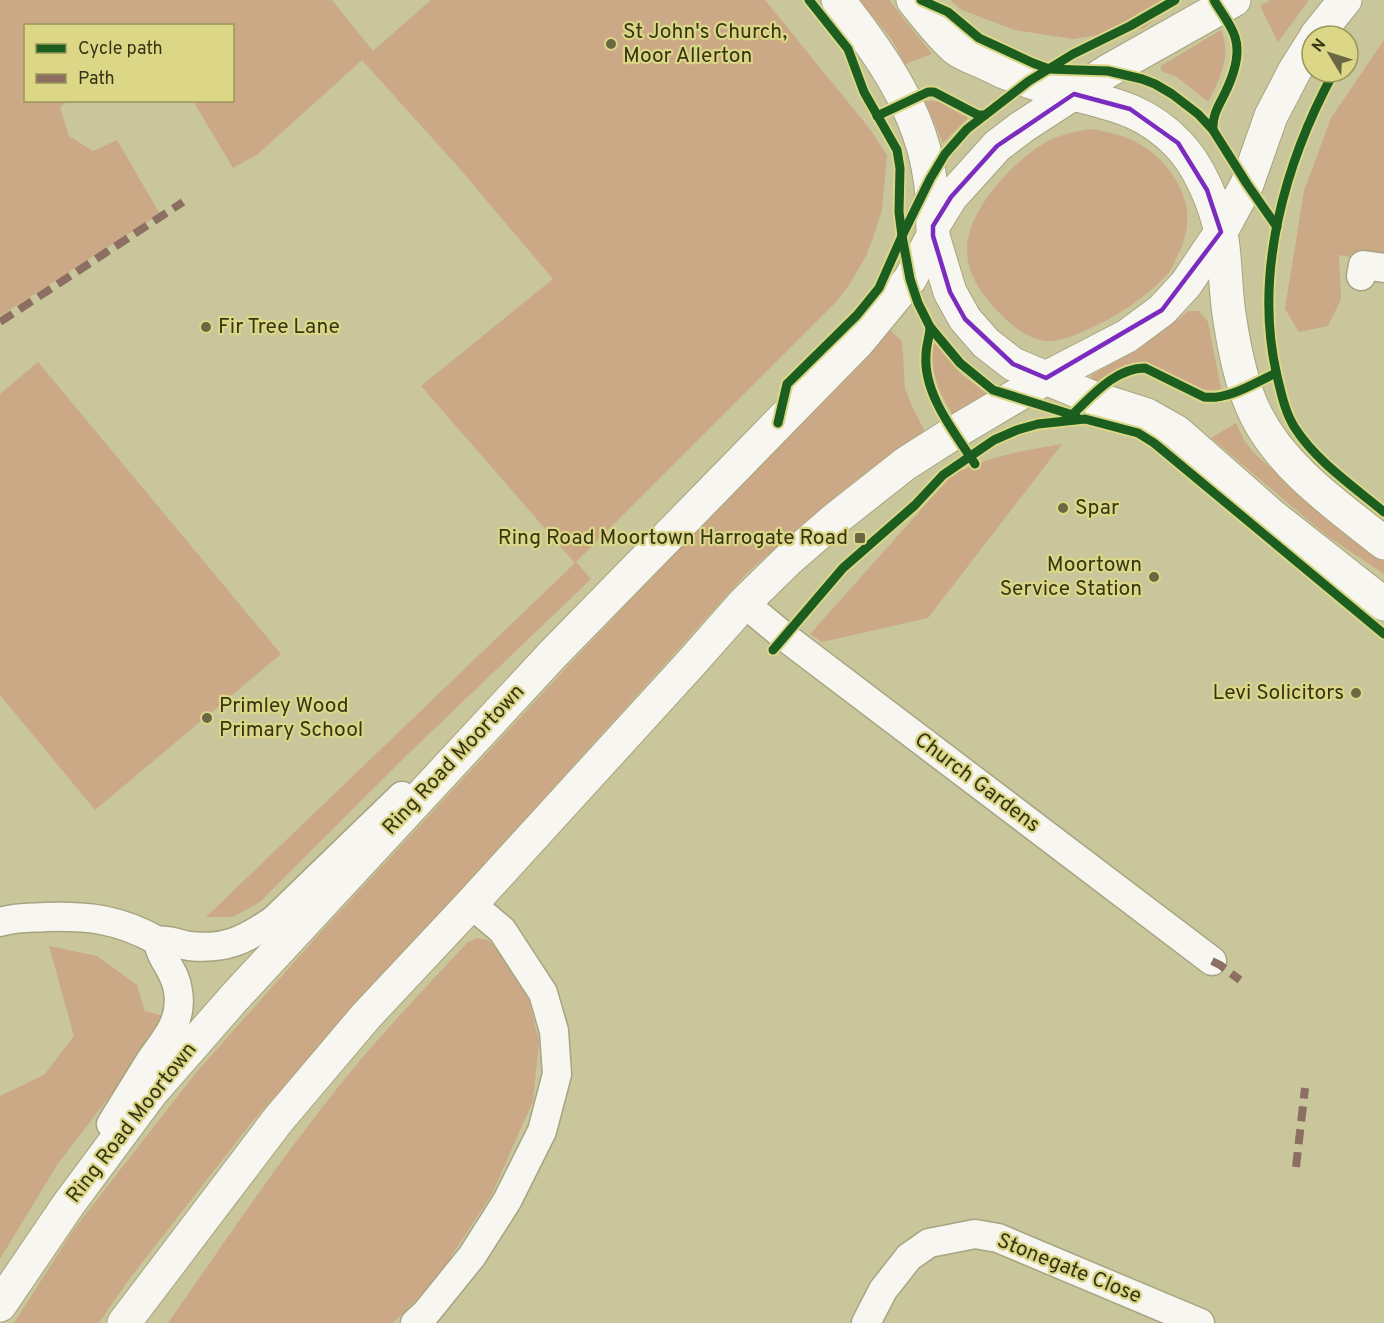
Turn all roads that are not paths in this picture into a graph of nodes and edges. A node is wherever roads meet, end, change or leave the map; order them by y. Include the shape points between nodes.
1 (838, 0) edge
2 (913, 0) edge
3 (1234, 0) edge
4 (1345, 0) edge
5 (1326, 24) edge
6 (1300, 62) edge
7 (1074, 94) junction
8 (933, 231) junction
9 (1221, 232) junction
10 (1046, 378) junction
11 (1384, 543) edge
12 (744, 603) junction
13 (1384, 604) edge
14 (553, 654) junction
15 (471, 904) junction
16 (0, 922) edge
17 (158, 941) junction
18 (1212, 961) dead end
19 (0, 1305) edge
20 (127, 1321) edge
21 (415, 1323) edge
22 (866, 1323) edge
23 (1200, 1323) edge

1 - 8 highway via 872,43 906,102 930,179
2 - 7 highway via 956,49 992,67
3 - 7 highway
4 - 5 highway
6 - 9 highway via 1271,116 1247,184
7 - 8 highway, Ring Road Moortown via 997,146 951,197
7 - 9 highway via 1130,109 1178,143 1207,190
8 - 10 highway via 950,292 965,318 986,343 1013,364
8 - 14 highway, Ring Road Moortown via 910,279 858,342
9 - 10 highway via 1186,284 1162,310 1126,336
9 - 11 highway via 1229,314 1245,387 1256,415 1270,440 1289,461
10 - 12 highway via 905,464 834,520
10 - 13 highway via 1147,415 1177,432 1271,515
12 - 15 highway
12 - 18 street, Church Gardens
14 - 17 street via 254,934 230,945 211,948 186,946 169,939
14 - 19 highway, Ring Road Moortown via 151,1092
15 - 20 highway via 366,1016 278,1120
15 - 21 street via 502,930 543,993 554,1031 557,1074 542,1131 507,1201 472,1256
16 - 17 street via 13,918 82,916 137,929
17 - 19 street via 159,952 175,975 178,988 176,1021
22 - 23 street, Stonegate Close via 883,1290 909,1257 929,1243 975,1234 998,1238

